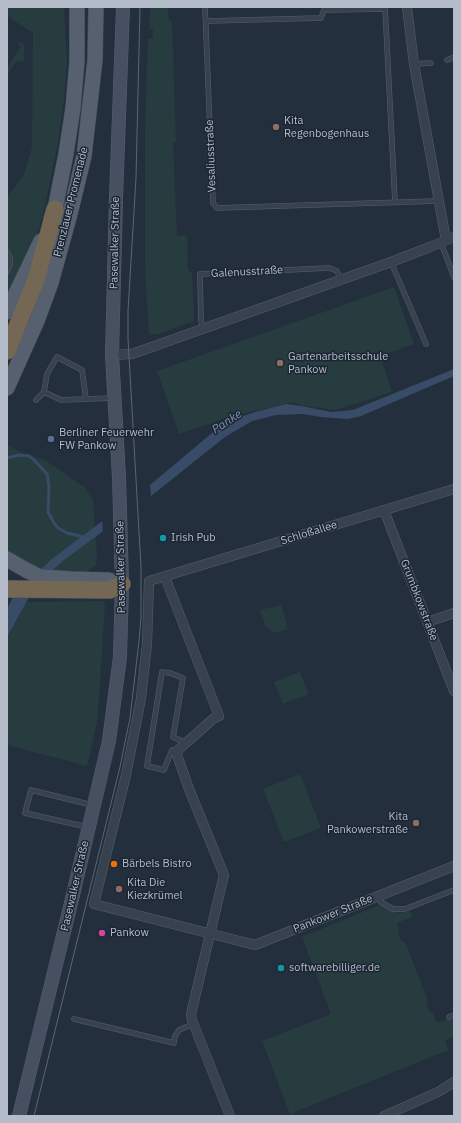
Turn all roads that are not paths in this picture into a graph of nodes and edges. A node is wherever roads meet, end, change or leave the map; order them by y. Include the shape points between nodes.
1 (77, 7) edge
2 (96, 7) edge
3 (122, 7) edge
4 (205, 7) edge
5 (407, 7) edge
6 (385, 8) edge
7 (206, 21) junction
8 (454, 57) edge
9 (447, 60) dead end
10 (431, 63) dead end
11 (414, 64) junction
12 (438, 201) junction
13 (395, 202) junction
14 (55, 209) junction
15 (447, 240) edge
16 (7, 251) edge
17 (391, 262) junction
18 (7, 272) edge
19 (454, 277) edge
20 (341, 280) junction
21 (7, 312) edge
22 (203, 329) junction
23 (426, 344) dead end
24 (7, 351) edge
25 (112, 355) junction
26 (7, 388) edge
27 (44, 392) junction
28 (114, 398) junction
29 (86, 399) junction
30 (36, 400) dead end
31 (454, 489) edge
32 (384, 510) junction
33 (7, 558) edge
34 (165, 577) junction
35 (149, 581) joint
36 (122, 584) junction
37 (7, 589) edge
38 (454, 614) edge
39 (427, 622) junction
40 (454, 691) edge
41 (186, 743) junction
42 (178, 750) junction
43 (94, 806) junction
44 (89, 827) junction
45 (454, 866) edge
46 (454, 890) edge
47 (378, 896) junction
48 (94, 904) joint
49 (210, 933) junction
50 (454, 1015) edge
51 (449, 1017) dead end
52 (74, 1019) dead end
53 (193, 1024) junction
54 (454, 1082) edge
55 (391, 1115) edge
56 (19, 1116) edge
57 (230, 1116) edge

1 - 14 main road, Prenzlauer Promenade via 77,61 73,108
2 - 26 main road, Prenzlauer Promenade via 95,60 79,178 51,283 32,334
3 - 25 main road, Pasewalker Straße
4 - 7 lane, Vesaliusstraße
5 - 11 street
6 - 7 lane via 324,10 321,18
6 - 13 lane
7 - 13 lane, Vesaliusstraße via 214,206 217,208
8 - 9 lane
10 - 11 lane
11 - 12 street
12 - 13 lane, Vesaliusstraße
12 - 15 street
14 - 21 main road, Prenzlauer Promenade
14 - 24 highway via 36,280
15 - 17 street
15 - 19 lane
16 - 18 lane via 10,258
17 - 20 street
17 - 23 lane
20 - 22 street
20 - 22 lane, Galenusstraße via 337,270 329,268 200,274
22 - 25 street via 132,354
25 - 28 main road, Pasewalker Straße
27 - 29 lane via 61,400
27 - 29 lane via 47,374 57,357 82,370
27 - 30 lane
28 - 29 lane
28 - 36 main road, Pasewalker Straße
31 - 32 street, Schloßallee
32 - 34 street, Schloßallee
32 - 39 street, Grumbkowstraße
33 - 36 main road via 40,577 108,580
34 - 35 street, Schloßallee
34 - 41 street via 219,716
35 - 48 street, Pasewalker Straße via 147,644 141,698 126,775
36 - 37 highway via 110,590
36 - 43 main road, Pasewalker Straße via 120,657 116,692 109,741
38 - 39 street
39 - 40 street, Grumbkowstraße
41 - 42 street
41 - 42 lane via 173,737 183,678 162,672 147,766 164,770 172,750
42 - 49 street via 182,771 224,876
43 - 44 main road, Pasewalker Straße
43 - 44 lane via 31,790 29,796 26,813
44 - 56 main road, Pasewalker Straße
45 - 47 street, Pankower Straße
46 - 47 lane via 405,909 393,909 381,902
47 - 49 street, Pankower Straße via 255,945
48 - 49 street, Pankower Straße
49 - 53 street via 191,1014
50 - 51 lane
52 - 53 lane via 174,1043 179,1030
53 - 57 street
54 - 55 street

